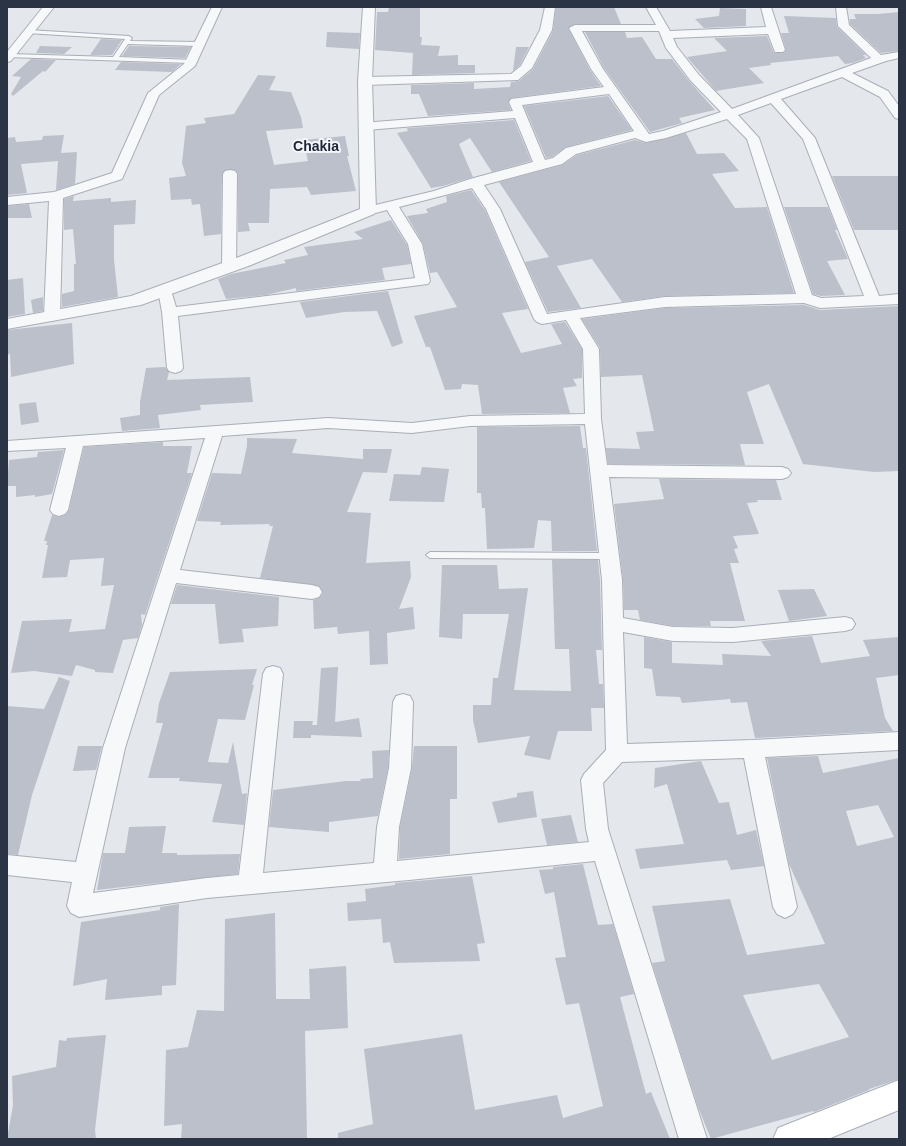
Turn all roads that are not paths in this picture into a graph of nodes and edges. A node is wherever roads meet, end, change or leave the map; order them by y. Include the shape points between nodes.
1 (49, 7) edge
2 (217, 7) edge
3 (369, 7) edge
4 (550, 7) edge
5 (651, 7) edge
6 (766, 7) edge
7 (841, 7) edge
8 (772, 30) junction
9 (28, 32) junction
10 (665, 32) junction
11 (126, 42) junction
12 (199, 44) junction
13 (779, 50) dead end
14 (899, 55) edge
15 (8, 58) edge
16 (115, 59) junction
17 (879, 60) junction
18 (191, 62) junction
19 (843, 73) junction
20 (365, 81) junction
21 (613, 90) junction
22 (773, 98) junction
23 (520, 114) junction
24 (729, 114) junction
25 (899, 115) edge
26 (366, 126) junction
27 (646, 138) junction
28 (540, 165) junction
29 (230, 174) dead end
30 (475, 182) junction
31 (56, 196) junction
32 (7, 201) edge
33 (391, 205) junction
34 (368, 211) junction
35 (229, 267) junction
36 (165, 290) junction
37 (805, 298) junction
38 (899, 299) edge
39 (873, 300) junction
40 (170, 312) junction
41 (570, 315) junction
42 (52, 316) junction
43 (7, 324) edge
44 (175, 368) dead end
45 (593, 419) junction
46 (215, 432) junction
47 (76, 442) junction
48 (7, 446) edge
49 (599, 471) junction
50 (782, 473) dead end
51 (59, 510) dead end
52 (430, 555) dead end
53 (609, 556) junction
54 (169, 575) junction
55 (312, 592) dead end
56 (613, 623) junction
57 (845, 624) dead end
58 (273, 674) dead end
59 (403, 702) dead end
60 (899, 741) edge
61 (753, 749) junction
62 (617, 753) junction
63 (603, 850) junction
64 (7, 865) edge
65 (409, 870) junction
66 (85, 873) junction
67 (250, 884) junction
68 (785, 907) dead end
69 (899, 1095) edge
70 (693, 1139) edge
71 (790, 1139) edge

1 - 9 street
2 - 12 street
3 - 20 street
4 - 20 street via 546,30 526,68 514,76
5 - 10 street
6 - 8 street
7 - 17 street via 844,26
8 - 10 street
8 - 13 street
9 - 11 lane via 128,38
9 - 15 street
10 - 21 street via 575,28
10 - 24 street via 672,48 695,78
11 - 12 lane
11 - 16 lane
12 - 18 street
14 - 17 street
15 - 16 lane
16 - 18 lane
17 - 19 street
18 - 31 street via 154,93 117,176
19 - 22 street
19 - 25 street via 884,94
20 - 26 street
21 - 23 street via 515,102
21 - 27 street
22 - 24 street
22 - 39 street via 809,138
23 - 26 street
23 - 28 street
24 - 27 street
24 - 37 street via 753,138
26 - 34 street
27 - 28 street via 636,134 571,151 558,162
28 - 30 street
29 - 35 street
30 - 33 street
30 - 41 street via 493,209 542,320
31 - 32 street
31 - 42 street
33 - 34 street
33 - 40 street via 414,244 423,280
34 - 35 street
35 - 36 street
36 - 40 street
36 - 42 street via 135,301
37 - 39 street via 820,303
37 - 41 street via 665,302
38 - 39 street
40 - 44 street
41 - 45 street via 591,349
42 - 43 street
45 - 46 street via 470,421 412,428 328,423
45 - 49 street
46 - 47 street
46 - 54 street
47 - 48 street
47 - 51 street
49 - 50 street
49 - 53 street
52 - 53 lane
53 - 56 street
54 - 55 street
54 - 66 street via 114,748
56 - 57 street via 673,634 733,635
56 - 62 street
58 - 67 street
59 - 65 street via 400,768 388,827 384,872
60 - 61 street
61 - 62 street
61 - 68 street
62 - 63 street via 592,780 597,829
63 - 65 street
63 - 70 street
64 - 66 street
65 - 67 street
66 - 67 street via 79,906
69 - 71 main road

